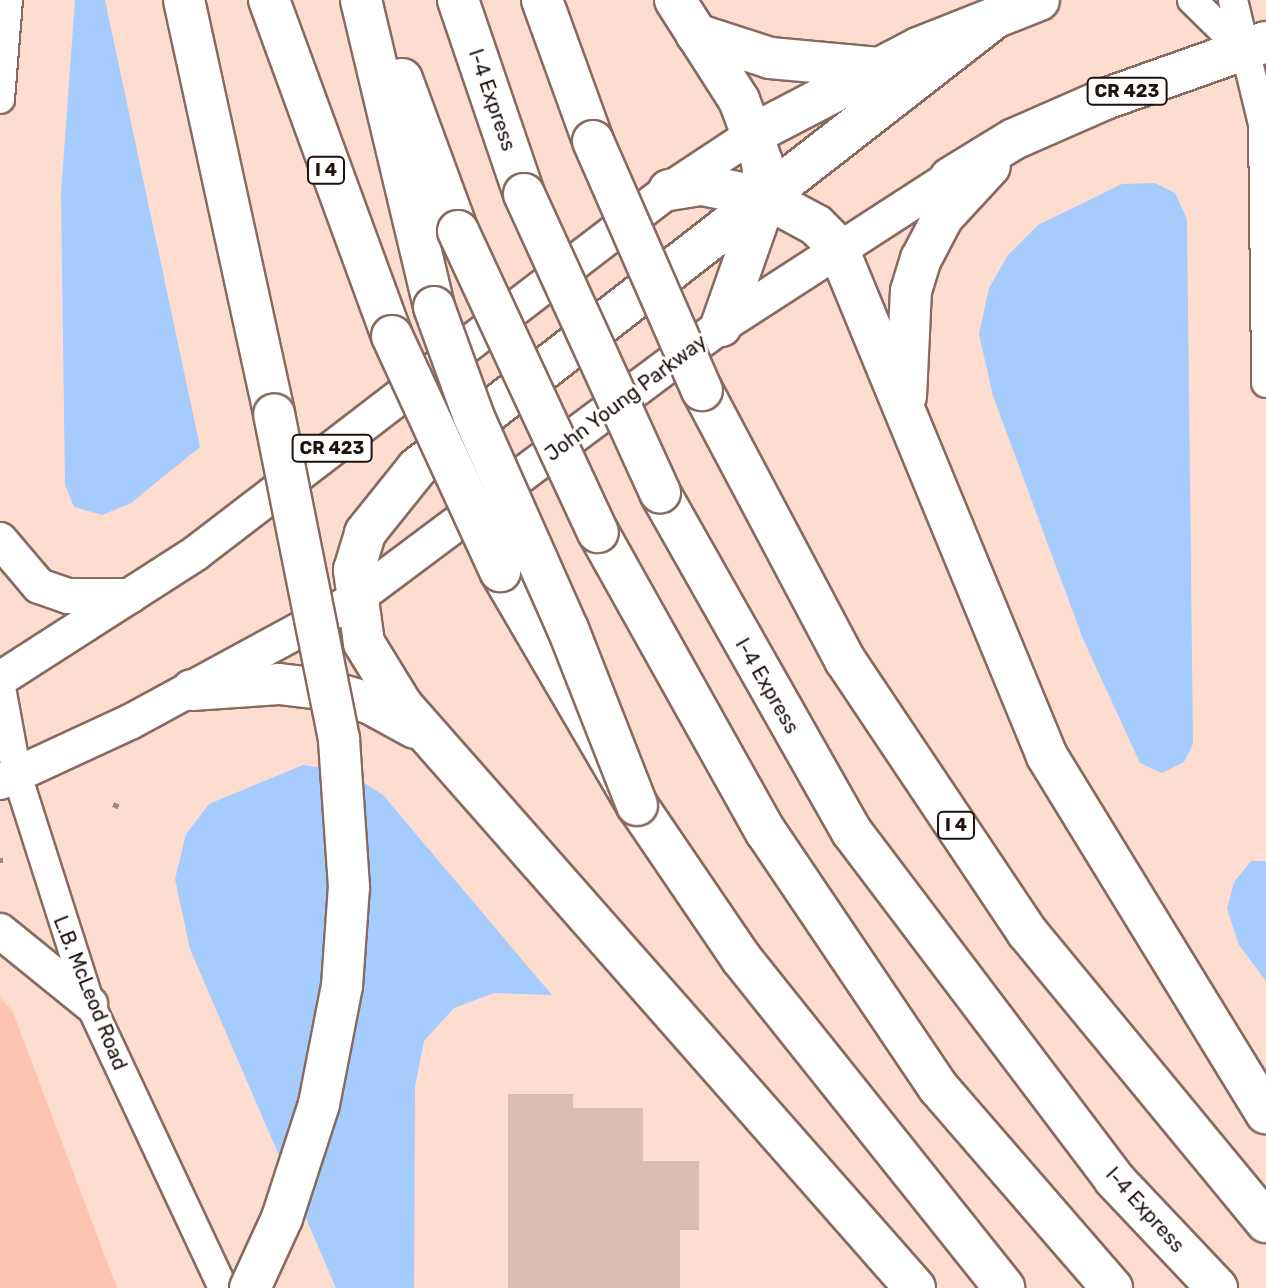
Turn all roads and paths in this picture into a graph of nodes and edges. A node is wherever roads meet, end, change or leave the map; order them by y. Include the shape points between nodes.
1 (8, 0) edge
2 (184, 0) edge
3 (269, 0) edge
4 (361, 0) edge
5 (373, 0) edge
6 (458, 0) edge
7 (542, 0) edge
8 (675, 0) edge
9 (1039, 0) edge
10 (1192, 0) edge
11 (1233, 0) edge
12 (1001, 13) junction
13 (696, 34) junction
14 (1254, 46) edge
15 (879, 68) junction
16 (0, 99) edge
17 (755, 133) junction
18 (1014, 139) junction
19 (950, 178) joint
20 (669, 190) junction
21 (766, 198) junction
22 (837, 246) junction
23 (1265, 254) edge
24 (721, 326) junction
25 (1266, 383) edge
26 (906, 422) junction
27 (0, 540) edge
28 (130, 596) junction
29 (353, 601) junction
30 (0, 680) edge
31 (192, 690) junction
32 (435, 741) junction
33 (9, 778) edge
34 (637, 805) junction
35 (0, 931) edge
36 (90, 1004) junction
37 (1266, 1113) edge
38 (1266, 1222) edge
39 (223, 1288) edge
40 (250, 1288) edge
41 (915, 1288) edge
42 (1004, 1288) edge
43 (1112, 1288) edge
44 (1217, 1288) edge

1 - 16 street
2 - 40 highway, bridge via 339,739 349,887 339,1008 319,1104 282,1218
3 - 34 highway, I 4, bridge via 392,336 500,571
4 - 34 highway, bridge via 434,307 473,415 568,629
5 - 43 highway, bridge via 458,231 598,532 766,832 938,1087
6 - 44 highway, I-4 Express, bridge via 524,194 660,493 852,832 1114,1179
7 - 38 highway, I 4, bridge via 593,141 702,390 845,660 1027,932
8 - 13 highway
9 - 12 highway, CR 423
10 - 14 street
11 - 14 street
12 - 15 highway, CR 423
12 - 21 highway
13 - 15 highway via 770,58
13 - 17 highway
14 - 18 highway, John Young Parkway / CR 423
14 - 23 street via 1263,124
15 - 17 highway, CR 423
17 - 20 main road, CR 423
17 - 21 highway
18 - 19 highway, John Young Parkway / CR 423
18 - 26 highway via 943,217 921,259 906,342
19 - 22 main road, John Young Parkway / CR 423
20 - 21 highway via 702,185
20 - 28 main road, CR 423 via 196,553
21 - 22 highway via 816,225
21 - 24 highway
21 - 29 highway via 417,468 365,533 354,570
22 - 24 main road, John Young Parkway / CR 423
22 - 26 highway
23 - 25 street
24 - 29 main road, John Young Parkway / CR 423
26 - 37 highway via 1047,756
27 - 28 main road via 39,586 68,596
28 - 30 main road, CR 423
29 - 31 main road, John Young Parkway / CR 423
29 - 32 highway via 378,671
30 - 33 street, L.B. McLeod Road
31 - 32 highway via 279,684 321,689 369,703
31 - 33 main road, John Young Parkway / CR 423
32 - 41 highway
33 - 36 street, L.B. McLeod Road
34 - 42 highway, I 4 via 768,994
35 - 36 main road
36 - 39 street, L.B. McLeod Road

